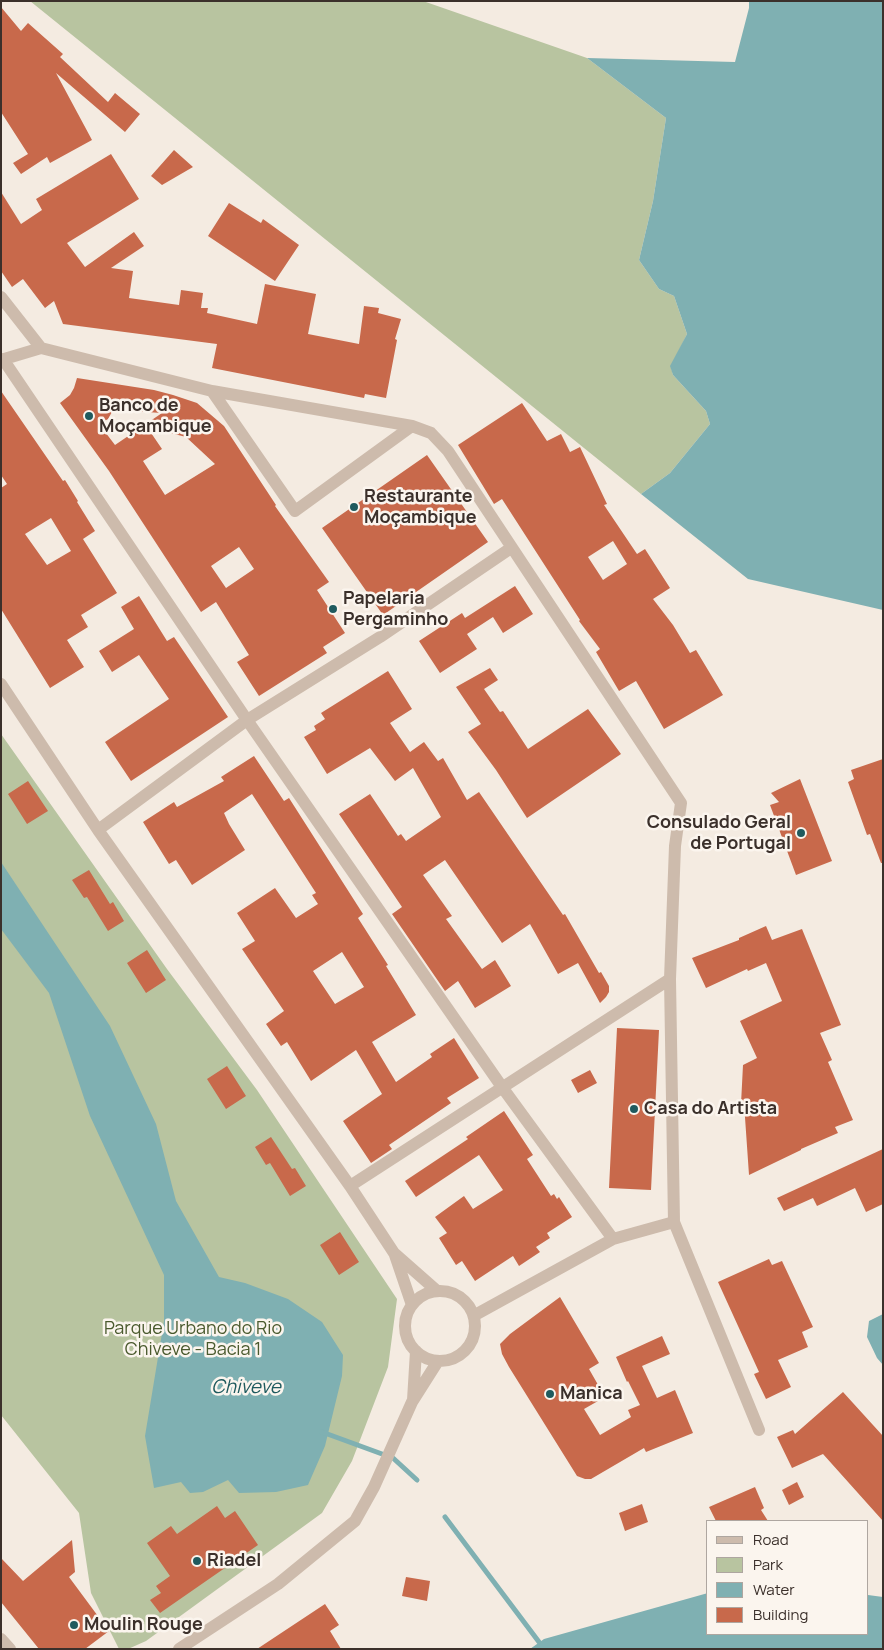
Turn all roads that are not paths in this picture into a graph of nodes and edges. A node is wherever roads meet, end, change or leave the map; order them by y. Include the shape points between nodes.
1 (1, 297) edge
2 (41, 348) junction
3 (2, 359) edge
4 (212, 391) junction
5 (412, 426) junction
6 (511, 548) junction
7 (3, 689) edge
8 (247, 720) junction
9 (98, 830) junction
10 (670, 979) junction
11 (502, 1087) junction
12 (350, 1186) junction
13 (674, 1222) junction
14 (613, 1239) junction
15 (394, 1253) junction
16 (436, 1290) junction
17 (412, 1305) junction
18 (475, 1315) junction
19 (416, 1351) junction
20 (438, 1361) junction
21 (412, 1402) junction
22 (759, 1430) dead end
23 (1, 1639) edge
24 (10, 1649) edge
25 (179, 1649) edge

1 - 2 street
2 - 3 street
2 - 4 street
3 - 8 street
4 - 5 street
4 - 5 street via 295,511
5 - 6 street via 431,433 448,451
6 - 8 street via 380,637
6 - 10 street via 681,803 674,846
7 - 9 street
8 - 9 street
8 - 11 street
9 - 12 street
10 - 11 street
10 - 13 street
11 - 12 street
11 - 14 street
12 - 15 street
13 - 14 street
13 - 22 street
14 - 18 street
15 - 16 street
15 - 17 street
16 - 17 street via 422,1295
16 - 18 street via 459,1296
17 - 19 street via 405,1320 405,1329
18 - 20 street via 475,1333 467,1349 454,1358
19 - 20 street
19 - 21 street
20 - 21 street
21 - 25 street via 355,1521 278,1584
23 - 24 street

